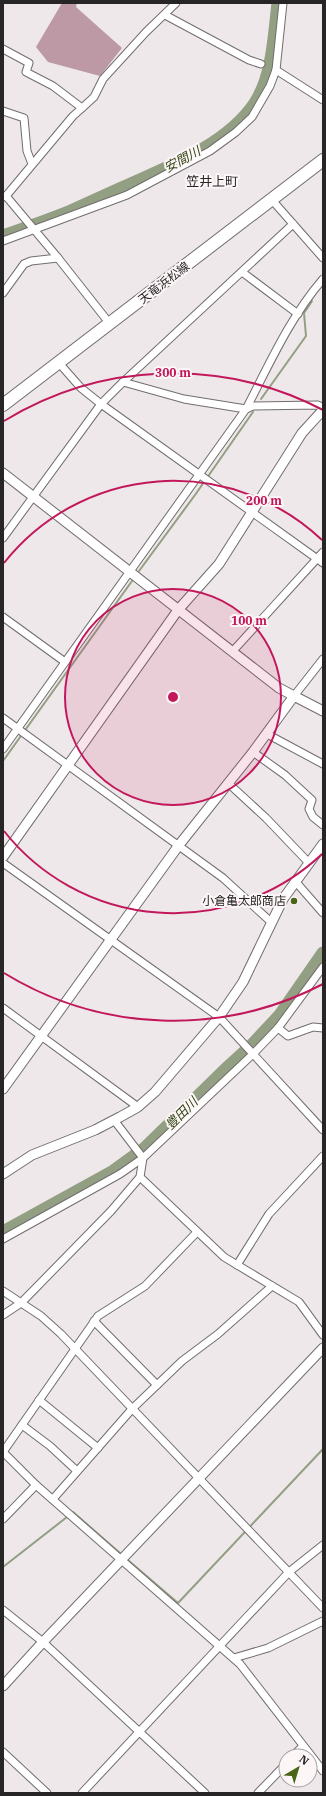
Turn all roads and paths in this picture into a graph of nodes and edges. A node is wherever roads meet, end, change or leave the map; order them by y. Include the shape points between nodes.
1 (176, 3) edge
2 (283, 3) edge
3 (165, 15) junction
4 (3, 49) edge
5 (261, 64) dead end
6 (276, 70) junction
7 (323, 100) edge
8 (82, 108) junction
9 (3, 111) edge
10 (323, 160) edge
11 (32, 164) junction
12 (4, 196) edge
13 (272, 200) junction
14 (293, 224) junction
15 (32, 227) junction
16 (3, 240) edge
17 (58, 258) junction
18 (323, 258) edge
19 (242, 272) junction
20 (323, 279) edge
21 (3, 293) edge
22 (298, 314) junction
23 (110, 324) junction
24 (60, 363) junction
25 (123, 382) junction
26 (101, 404) junction
27 (3, 405) edge
28 (246, 409) junction
29 (323, 409) edge
30 (3, 473) edge
31 (201, 476) junction
32 (33, 497) junction
33 (252, 512) junction
34 (3, 538) edge
35 (323, 552) edge
36 (316, 558) junction
37 (323, 563) edge
38 (130, 572) junction
39 (178, 610) junction
40 (3, 617) edge
41 (232, 652) junction
42 (323, 659) edge
43 (65, 662) junction
44 (294, 696) junction
45 (323, 711) edge
46 (3, 718) edge
47 (19, 729) junction
48 (267, 734) junction
49 (3, 749) edge
50 (253, 752) junction
51 (323, 764) edge
52 (69, 765) junction
53 (228, 783) junction
54 (323, 825) edge
55 (323, 844) edge
56 (179, 845) junction
57 (3, 857) edge
58 (3, 863) edge
59 (309, 863) junction
60 (296, 881) junction
61 (323, 913) edge
62 (271, 922) junction
63 (110, 940) junction
64 (323, 967) edge
65 (3, 1008) edge
66 (218, 1017) junction
67 (278, 1028) junction
68 (323, 1028) edge
69 (42, 1036) junction
70 (252, 1053) junction
71 (3, 1089) edge
72 (138, 1107) junction
73 (114, 1120) junction
74 (323, 1130) edge
75 (323, 1156) edge
76 (143, 1158) junction
77 (3, 1174) edge
78 (140, 1177) junction
79 (197, 1232) junction
80 (3, 1239) edge
81 (237, 1265) junction
82 (272, 1286) junction
83 (3, 1291) edge
84 (21, 1303) junction
85 (3, 1316) edge
86 (94, 1321) junction
87 (323, 1335) edge
88 (323, 1348) edge
89 (76, 1349) junction
90 (157, 1385) junction
91 (39, 1400) junction
92 (132, 1409) junction
93 (22, 1425) junction
94 (98, 1448) junction
95 (3, 1452) edge
96 (77, 1472) junction
97 (199, 1479) junction
98 (36, 1486) junction
99 (53, 1499) junction
100 (3, 1519) edge
101 (323, 1545) edge
102 (122, 1560) junction
103 (289, 1572) junction
104 (323, 1608) edge
105 (3, 1610) edge
106 (323, 1621) edge
107 (43, 1642) junction
108 (221, 1646) junction
109 (234, 1658) junction
110 (3, 1686) edge
111 (138, 1732) junction
112 (303, 1746) joint
113 (3, 1752) edge
114 (323, 1771) edge
115 (278, 1772) edge
116 (47, 1793) edge
117 (82, 1793) edge
118 (205, 1793) edge
119 (258, 1793) edge

1 - 3 street
2 - 6 street
3 - 5 street
3 - 8 street via 102,79 94,97
4 - 8 street via 29,63 26,72 53,86
6 - 7 street
6 - 15 street via 252,117 210,151 127,195
8 - 11 street
9 - 11 street via 24,118 27,151
10 - 13 main road, 天竜浜松線
11 - 12 street
12 - 15 street
13 - 14 street
13 - 23 main road, 天竜浜松線
14 - 18 street
14 - 19 street
15 - 16 street
15 - 17 street
17 - 21 street via 24,264
17 - 23 street
19 - 22 street
19 - 25 street
20 - 22 street
22 - 28 street
23 - 24 main road, 天竜浜松線
24 - 26 street via 81,388
24 - 27 main road, 天竜浜松線
25 - 26 street
25 - 28 street via 184,399
26 - 31 street
26 - 32 street
28 - 29 street via 253,406 318,404
28 - 31 street
29 - 33 street via 302,433
30 - 32 street
31 - 33 street
31 - 38 street
32 - 34 street
32 - 38 street
33 - 36 street
33 - 39 street via 219,564
35 - 36 street
36 - 37 street
36 - 41 street
38 - 39 street
38 - 43 street
39 - 41 street
39 - 52 street
40 - 43 street
41 - 44 street via 279,688
42 - 44 street
43 - 47 street
44 - 45 street
44 - 48 street
46 - 47 street
47 - 49 street
47 - 52 street
48 - 50 street
48 - 51 street
50 - 53 street
50 - 54 street via 285,775 312,800 309,810
52 - 56 street
52 - 57 street
53 - 56 street
53 - 59 street
55 - 59 street
56 - 62 street via 223,878
56 - 63 street
58 - 63 street
59 - 60 street
60 - 61 street
60 - 62 street
62 - 66 street via 242,982
63 - 66 street
63 - 69 street
64 - 67 street
65 - 69 street
66 - 70 street
66 - 72 street via 166,1080
67 - 68 street via 288,1036 313,1027
67 - 70 street
69 - 71 street
69 - 72 street
70 - 74 street
70 - 76 street
72 - 73 street
73 - 76 street
73 - 77 street via 32,1155
75 - 81 street via 269,1214
76 - 78 street
76 - 80 street via 120,1174
78 - 79 street
78 - 84 street via 111,1211
79 - 81 street via 224,1257
79 - 86 street via 145,1286 103,1312
81 - 82 street
82 - 87 street via 299,1302
82 - 90 street
83 - 84 street
84 - 85 street
84 - 89 street via 45,1320
86 - 89 street
86 - 90 street
88 - 97 street
89 - 91 street
89 - 92 street
90 - 92 street
91 - 93 street
91 - 94 street
92 - 94 street
92 - 97 street
93 - 95 street
93 - 96 street via 50,1446
94 - 96 street
95 - 98 street
96 - 99 street
97 - 102 street
97 - 103 street
98 - 99 street
98 - 100 street
99 - 102 street
101 - 103 street
102 - 107 street
102 - 108 street
103 - 104 street
103 - 108 street
105 - 107 street
106 - 109 street via 268,1648
107 - 110 street
107 - 111 street
108 - 109 street
108 - 111 street
109 - 112 street
111 - 117 street
111 - 118 street
112 - 114 street
113 - 116 street
115 - 119 street

